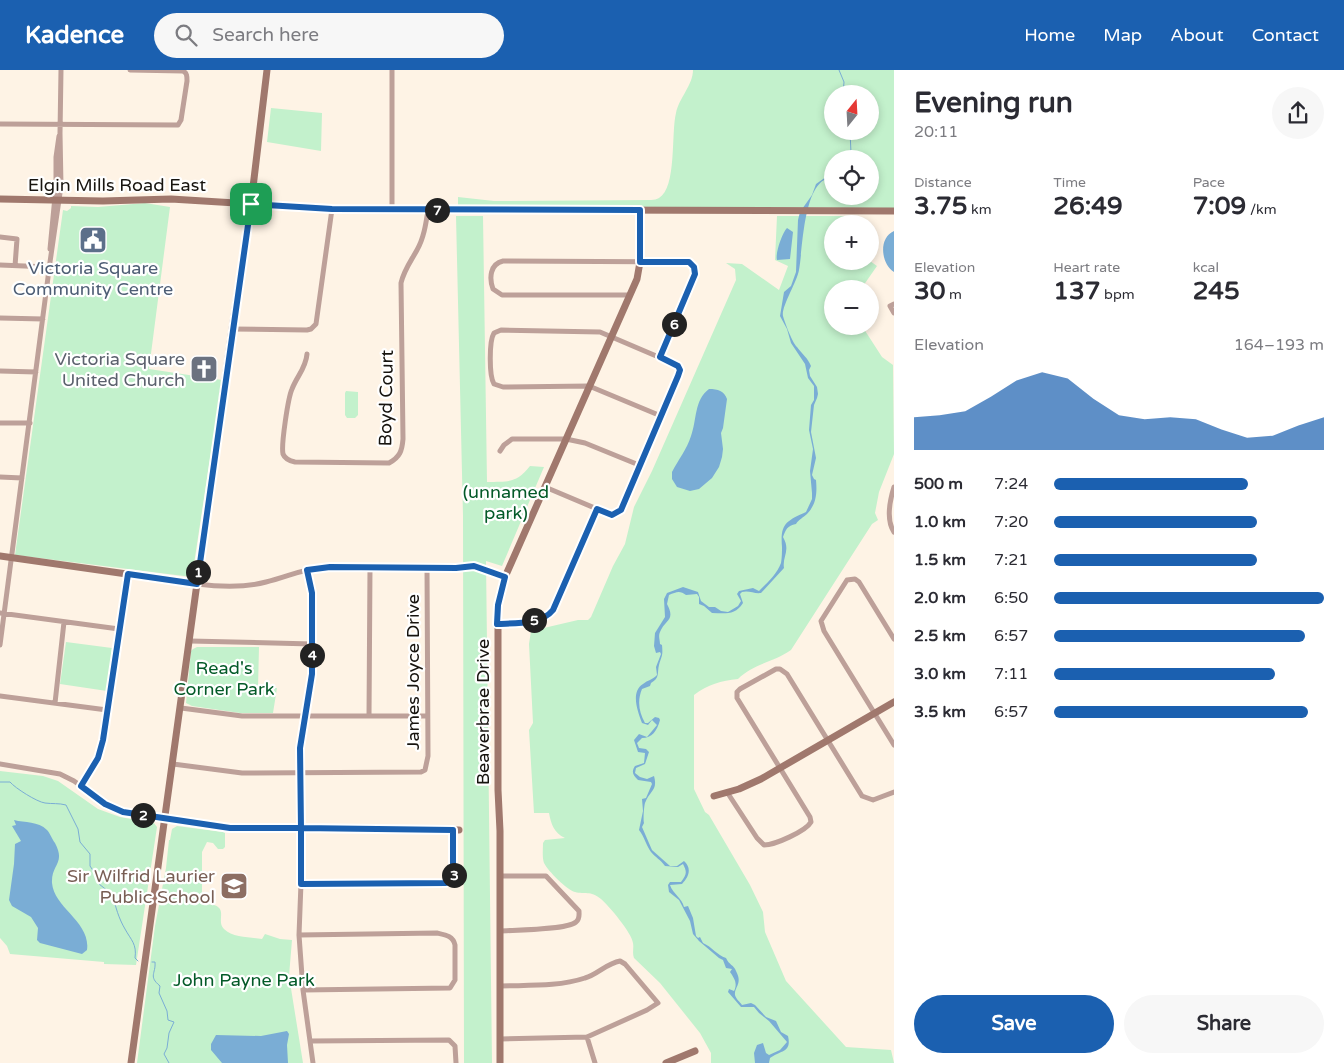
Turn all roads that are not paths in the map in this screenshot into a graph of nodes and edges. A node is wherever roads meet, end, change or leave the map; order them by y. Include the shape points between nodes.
1 (60, 70) edge
2 (130, 70) edge
3 (267, 70) edge
4 (392, 70) edge
5 (183, 71) edge
6 (0, 124) edge
7 (60, 124) junction
8 (0, 199) edge
9 (57, 200) junction
10 (251, 204) junction
11 (332, 209) junction
12 (392, 210) junction
13 (428, 210) junction
14 (640, 210) junction
15 (894, 212) edge
16 (0, 237) edge
17 (640, 262) junction
18 (50, 264) junction
19 (0, 265) edge
20 (15, 266) junction
21 (630, 296) junction
22 (894, 304) edge
23 (894, 313) edge
24 (0, 318) edge
25 (43, 319) junction
26 (232, 329) junction
27 (612, 336) junction
28 (307, 354) dead end
29 (660, 357) junction
30 (0, 371) edge
31 (36, 372) junction
32 (589, 386) junction
33 (661, 416) junction
34 (0, 422) edge
35 (30, 423) junction
36 (566, 439) junction
37 (500, 451) dead end
38 (639, 465) junction
39 (0, 477) edge
40 (22, 478) junction
41 (545, 487) junction
42 (894, 487) edge
43 (597, 509) junction
44 (892, 510) edge
45 (894, 532) edge
46 (0, 556) edge
47 (12, 558) junction
48 (370, 567) junction
49 (427, 568) junction
50 (307, 570) junction
51 (128, 574) junction
52 (505, 577) junction
53 (197, 584) junction
54 (2, 613) edge
55 (64, 622) junction
56 (497, 624) junction
57 (119, 629) junction
58 (894, 639) edge
59 (190, 641) junction
60 (312, 644) junction
61 (0, 645) edge
62 (0, 696) edge
63 (894, 702) edge
64 (55, 703) junction
65 (181, 708) junction
66 (108, 710) junction
67 (875, 712) junction
68 (306, 716) junction
69 (369, 716) junction
70 (427, 716) junction
71 (828, 740) junction
72 (894, 745) edge
73 (0, 764) edge
74 (173, 764) junction
75 (781, 769) junction
76 (300, 772) junction
77 (81, 786) junction
78 (727, 792) junction
79 (894, 792) edge
80 (714, 796) dead end
81 (165, 818) junction
82 (301, 828) junction
83 (456, 830) joint
84 (500, 876) junction
85 (301, 884) junction
86 (500, 931) junction
87 (299, 935) junction
88 (500, 986) junction
89 (303, 990) junction
90 (587, 1037) junction
91 (500, 1039) junction
92 (310, 1041) junction
93 (695, 1051) dead end
94 (671, 1062) edge
95 (130, 1063) edge
96 (313, 1063) edge
97 (456, 1063) edge
98 (500, 1063) edge
99 (595, 1063) edge

1 - 7 street
2 - 5 street
3 - 10 street
4 - 12 street
5 - 7 street via 187,81 178,125
6 - 7 street
7 - 9 street
8 - 9 street, Elgin Mills Road East
9 - 10 street, Elgin Mills Road East via 171,199
9 - 18 street via 50,237
10 - 11 street, Elgin Mills Road East
10 - 26 street
11 - 12 street, Elgin Mills Road East
11 - 26 street via 319,315 312,329
12 - 13 street, Elgin Mills Road East
13 - 14 street, Elgin Mills Road East
13 - 28 street, Boyd Court via 418,248 403,273 401,283 402,447 394,460 389,463 295,462 285,456 284,436 290,393 305,367
14 - 15 street, Elgin Mills Road East
14 - 17 street, Beaverbrae Drive
16 - 20 street via 17,238
17 - 21 street, Beaverbrae Drive
17 - 21 street via 503,261 492,269 493,289 502,295
17 - 29 street via 689,262 696,270
18 - 20 street
18 - 25 street
19 - 20 street
21 - 27 street, Beaverbrae Drive
22 - 23 street via 890,306
24 - 25 street
25 - 31 street
26 - 53 street
27 - 29 street
27 - 32 street, Beaverbrae Drive
27 - 32 street via 596,331 501,330 492,336 491,375 494,384 503,387
29 - 33 street via 680,370
30 - 31 street
31 - 35 street
32 - 33 street
32 - 36 street, Beaverbrae Drive
33 - 38 street
34 - 35 street
35 - 40 street
36 - 37 street via 512,439
36 - 38 street
36 - 41 street, Beaverbrae Drive
38 - 43 street via 621,510 612,515
39 - 40 street
40 - 47 street
41 - 43 street
41 - 52 street, Beaverbrae Drive
42 - 44 street
43 - 56 street via 550,614 538,620
44 - 45 street via 891,528
46 - 47 street
47 - 51 street
47 - 54 street
48 - 49 street
48 - 50 street
48 - 69 street
49 - 52 street via 474,566
49 - 70 street, James Joyce Drive
50 - 53 street via 255,585
50 - 60 street via 312,593
51 - 53 street
51 - 57 street
52 - 56 street, Beaverbrae Drive
53 - 59 street
54 - 55 street
54 - 61 street
55 - 57 street
55 - 64 street
56 - 84 street, Beaverbrae Drive
57 - 66 street
58 - 67 street via 859,582 847,580 822,621 824,631
59 - 60 street
59 - 65 street
60 - 68 street via 312,677
62 - 64 street
63 - 67 street
64 - 66 street
65 - 68 street via 242,716
65 - 74 street
66 - 77 street via 98,758
67 - 71 street
67 - 72 street
68 - 69 street
68 - 76 street via 300,748
69 - 70 street
70 - 76 street, James Joyce Drive via 427,767 421,772
71 - 75 street
71 - 75 street via 784,670 776,670 740,689 737,692 738,702
71 - 79 street via 864,798 873,800
73 - 77 street via 52,771
74 - 76 street via 242,772
74 - 81 street
75 - 78 street
75 - 78 street via 811,822 806,829 774,843 764,845 761,842
76 - 82 street
77 - 81 street via 118,810
78 - 80 street
81 - 82 street via 230,828
81 - 95 street
82 - 83 street
82 - 85 street
83 - 85 street via 453,879 446,883
84 - 86 street, Beaverbrae Drive
84 - 86 street via 546,876 579,911 576,922 561,927
85 - 87 street
86 - 88 street, Beaverbrae Drive
87 - 89 street
87 - 89 street via 437,933 451,937 455,945 455,980 449,988
88 - 90 street via 560,984 588,978 616,962 622,962 658,1003 641,1014
88 - 91 street, Beaverbrae Drive
89 - 92 street
90 - 91 street
90 - 99 street
91 - 98 street, Beaverbrae Drive
92 - 96 street
92 - 97 street via 449,1040 455,1046
93 - 94 street

